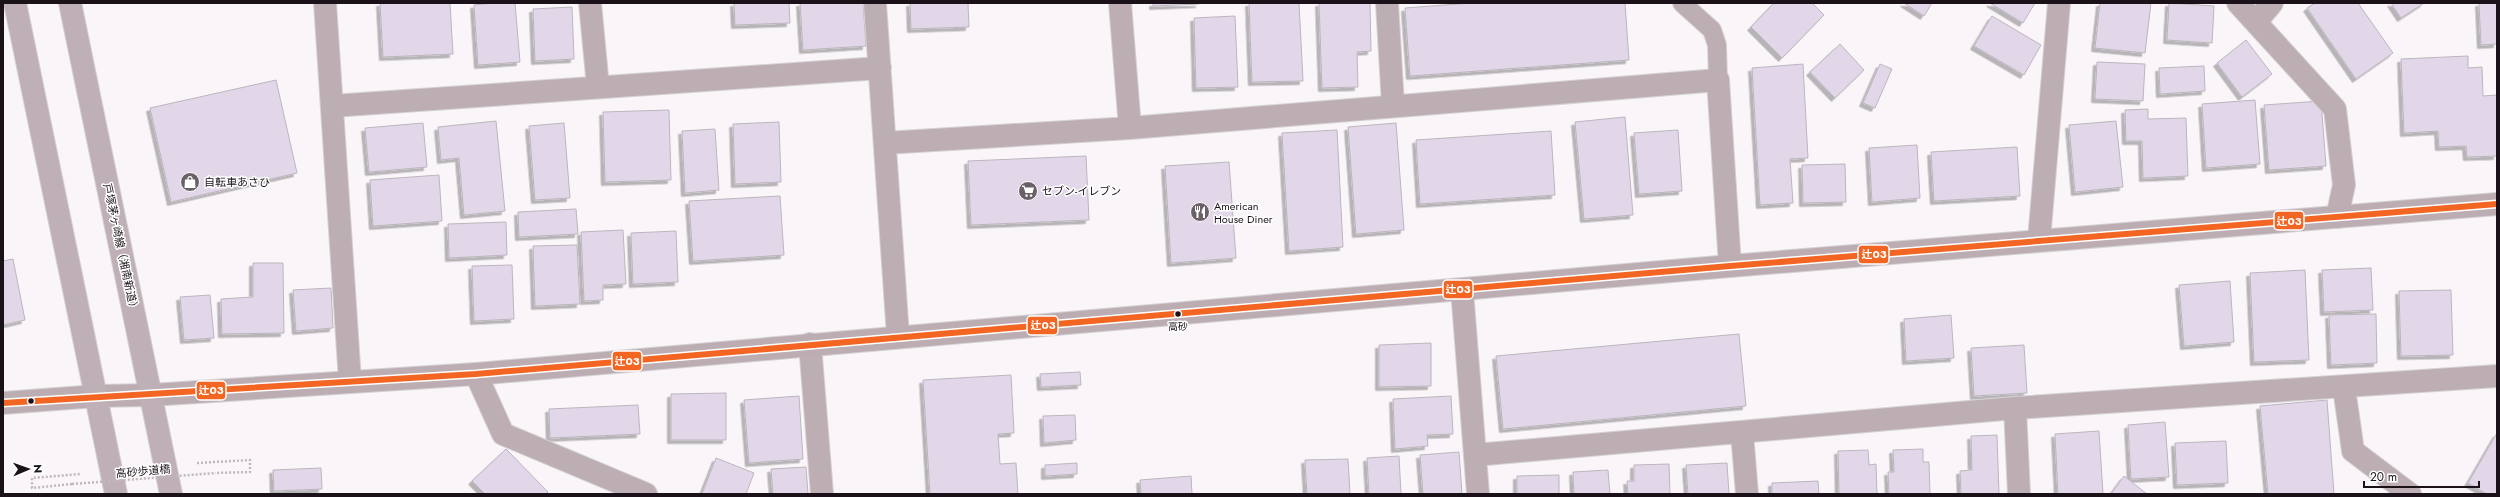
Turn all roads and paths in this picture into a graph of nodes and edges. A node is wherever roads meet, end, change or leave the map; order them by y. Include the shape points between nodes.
1 (16, 3) edge
2 (70, 3) edge
3 (325, 3) edge
4 (590, 3) edge
5 (875, 3) edge
6 (1120, 3) edge
7 (1388, 3) edge
8 (1682, 3) edge
9 (2060, 3) edge
10 (2238, 3) edge
11 (2272, 3) edge
12 (2256, 22) junction
13 (880, 68) junction
14 (1718, 80) junction
15 (598, 88) junction
16 (1393, 105) junction
17 (332, 106) junction
18 (1130, 128) junction
19 (885, 143) junction
20 (2497, 204) edge
21 (2337, 217) junction
22 (2039, 240) junction
23 (1730, 266) junction
24 (1462, 290) junction
25 (898, 336) junction
26 (810, 344) junction
27 (476, 374) junction
28 (2497, 376) edge
29 (350, 381) junction
30 (2344, 388) junction
31 (97, 396) junction
32 (151, 396) junction
33 (3, 403) edge
34 (2015, 408) junction
35 (1742, 433) junction
36 (1475, 455) junction
37 (189, 463) dead end
38 (83, 474) dead end
39 (116, 494) edge
40 (171, 494) edge
41 (646, 494) edge
42 (822, 494) edge
43 (1478, 494) edge
44 (1747, 494) edge
45 (2019, 494) edge
46 (2410, 494) edge

1 - 31 main road
2 - 32 main road, 戸塚茅ヶ崎線（湘南新道）
3 - 17 street
4 - 15 street
5 - 13 street
6 - 18 street
7 - 16 street
8 - 14 lane via 1712,30 1717,45
9 - 22 street
10 - 12 street
11 - 12 street
12 - 21 street via 2335,109 2344,185
13 - 15 street
13 - 19 street
14 - 16 street
14 - 23 street
15 - 17 street
16 - 18 street
17 - 29 street
18 - 19 street
19 - 25 street
20 - 21 street
21 - 22 street
22 - 23 street
23 - 24 street
24 - 25 street
24 - 36 street
25 - 26 street
26 - 27 street
26 - 42 street
27 - 29 street
27 - 41 street via 503,434
28 - 30 street
29 - 32 street
30 - 34 street
30 - 46 street via 2353,451
31 - 32 street
31 - 33 street
31 - 39 main road
32 - 40 main road, 戸塚茅ヶ崎線（湘南新道）
34 - 35 street
34 - 45 street
35 - 36 street
35 - 44 street
36 - 43 street
37 - 38 path, 高砂歩道橋, bridge via 250,460 250,472 32,488 32,478

